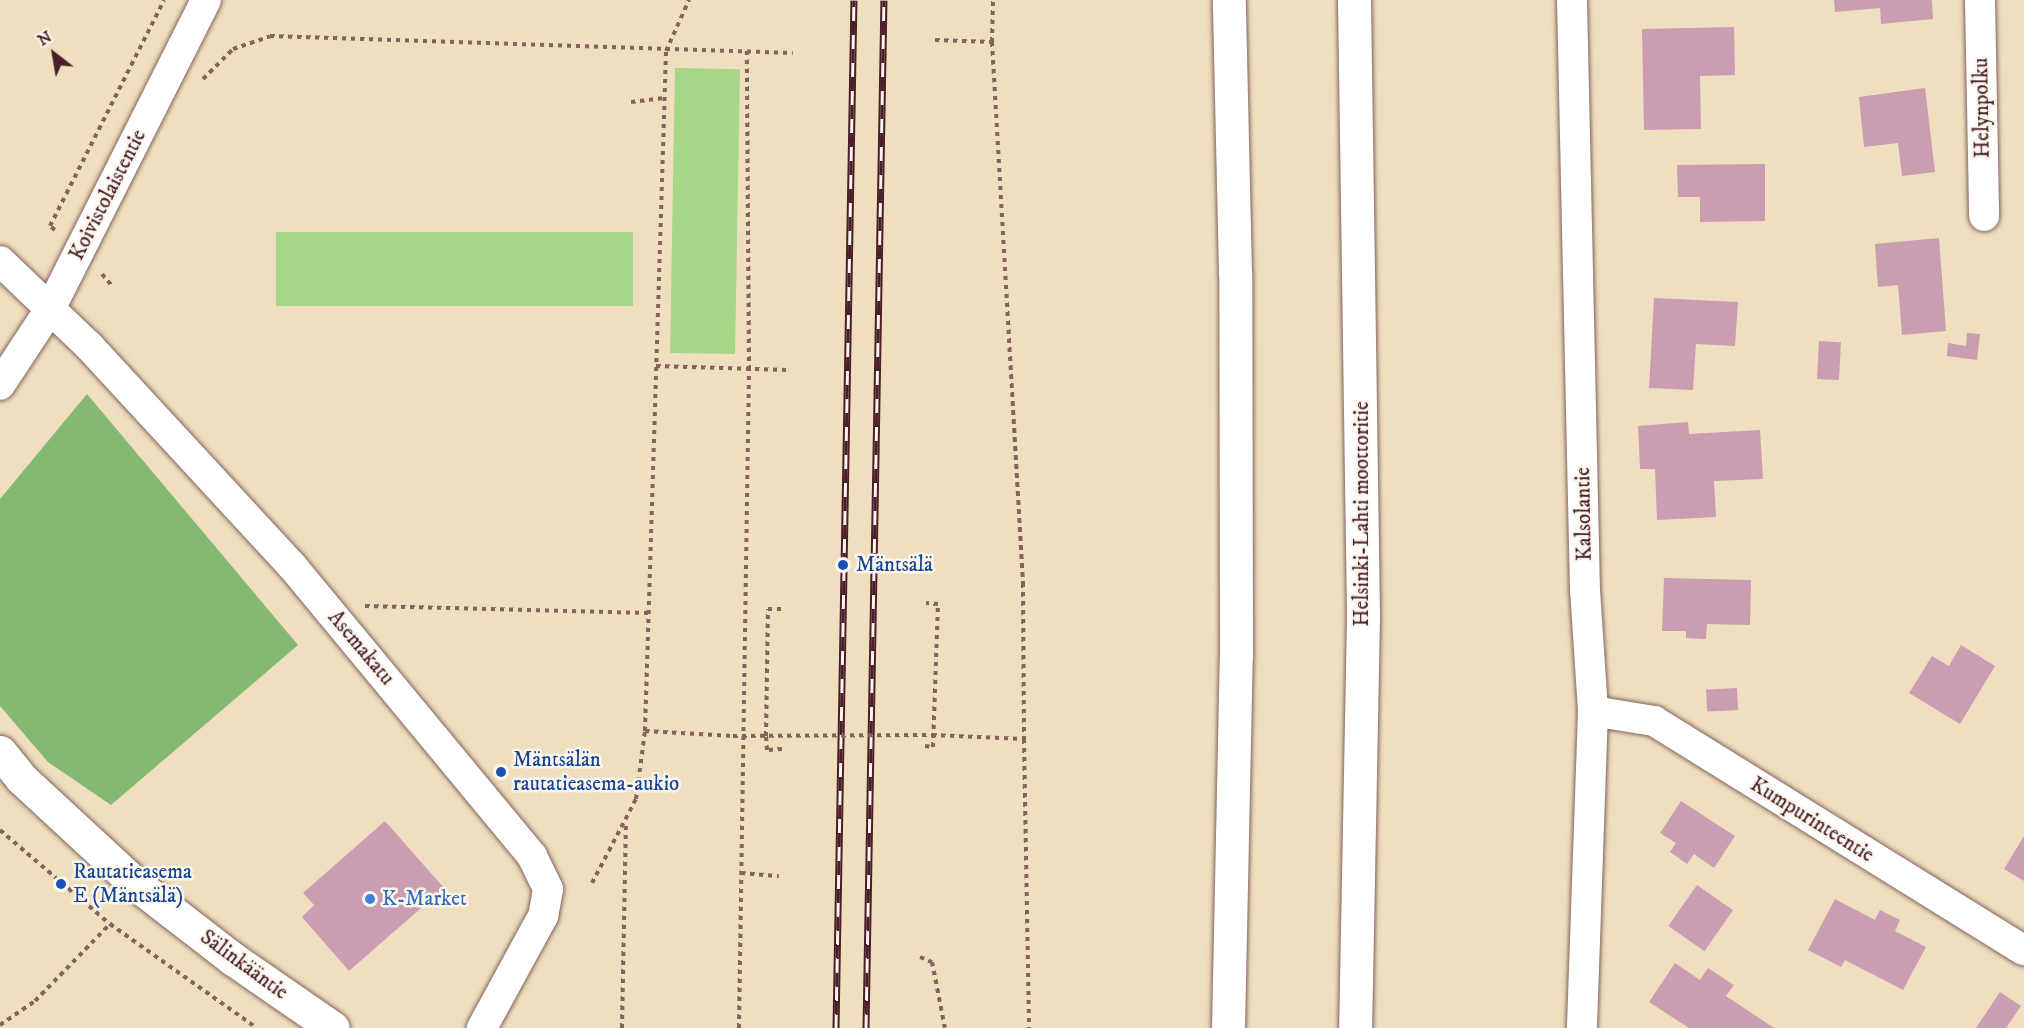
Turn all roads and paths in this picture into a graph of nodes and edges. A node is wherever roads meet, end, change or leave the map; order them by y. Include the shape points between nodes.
1 (164, 0) edge
2 (206, 0) edge
3 (689, 0) edge
4 (993, 0) edge
5 (1228, 0) edge
6 (1354, 0) edge
7 (1572, 0) edge
8 (1980, 0) edge
9 (935, 40) dead end
10 (992, 42) junction
11 (666, 51) junction
12 (747, 51) junction
13 (794, 53) dead end
14 (194, 88) dead end
15 (664, 98) junction
16 (631, 102) dead end
17 (1984, 216) dead end
18 (50, 226) dead end
19 (0, 261) edge
20 (50, 309) junction
21 (656, 366) junction
22 (749, 370) junction
23 (788, 370) dead end
24 (0, 385) edge
25 (926, 603) dead end
26 (358, 606) dead end
27 (784, 609) dead end
28 (648, 613) junction
29 (1593, 711) junction
30 (645, 731) junction
31 (932, 735) junction
32 (766, 736) junction
33 (1024, 739) junction
34 (925, 746) dead end
35 (782, 749) dead end
36 (0, 752) edge
37 (11, 773) edge
38 (627, 818) junction
39 (0, 830) edge
40 (741, 873) junction
41 (779, 876) dead end
42 (592, 883) dead end
43 (110, 924) junction
44 (2024, 950) edge
45 (920, 957) dead end
46 (0, 1024) edge
47 (257, 1028) edge
48 (333, 1028) edge
49 (482, 1028) edge
50 (622, 1028) edge
51 (739, 1028) edge
52 (945, 1028) edge
53 (1029, 1028) edge
54 (1228, 1028) edge
55 (1355, 1028) edge
56 (1582, 1028) edge

1 - 18 path
2 - 20 street, Koivistolaistentie
3 - 11 path
4 - 10 path
5 - 54 main road via 1235,273 1236,656
6 - 55 main road, Helsinki-Lahti moottoritie via 1363,616
7 - 29 street, Kalsolantie via 1585,590
8 - 17 street, Helynpolku
9 - 10 path
10 - 33 path via 1023,583
11 - 12 path
11 - 14 path via 270,36 233,49
11 - 15 path
12 - 13 path
12 - 22 path
15 - 16 path
15 - 21 path
19 - 20 street, Asemakatu via 20,276
20 - 24 street, Koivistolaistentie
20 - 49 street, Asemakatu via 89,346 293,567 532,856 548,889 539,924
21 - 22 path
21 - 28 path
22 - 23 path
22 - 40 path
25 - 31 path via 938,604
26 - 28 path
27 - 32 path via 768,609
28 - 30 path
29 - 44 street, Kumpurinteentie via 1654,721
29 - 56 street, Kalsolantie
30 - 32 path, bridge
30 - 38 path via 636,799
31 - 32 path, bridge
31 - 33 path
31 - 34 path via 933,747
32 - 35 path via 767,750
33 - 53 path
36 - 37 main road, Sälinkääntie
37 - 48 main road, Sälinkääntie via 132,881 233,959
38 - 42 path
38 - 50 path
39 - 43 path
40 - 41 path
40 - 51 path
43 - 46 path via 34,1001
43 - 47 path
45 - 52 path via 932,962

